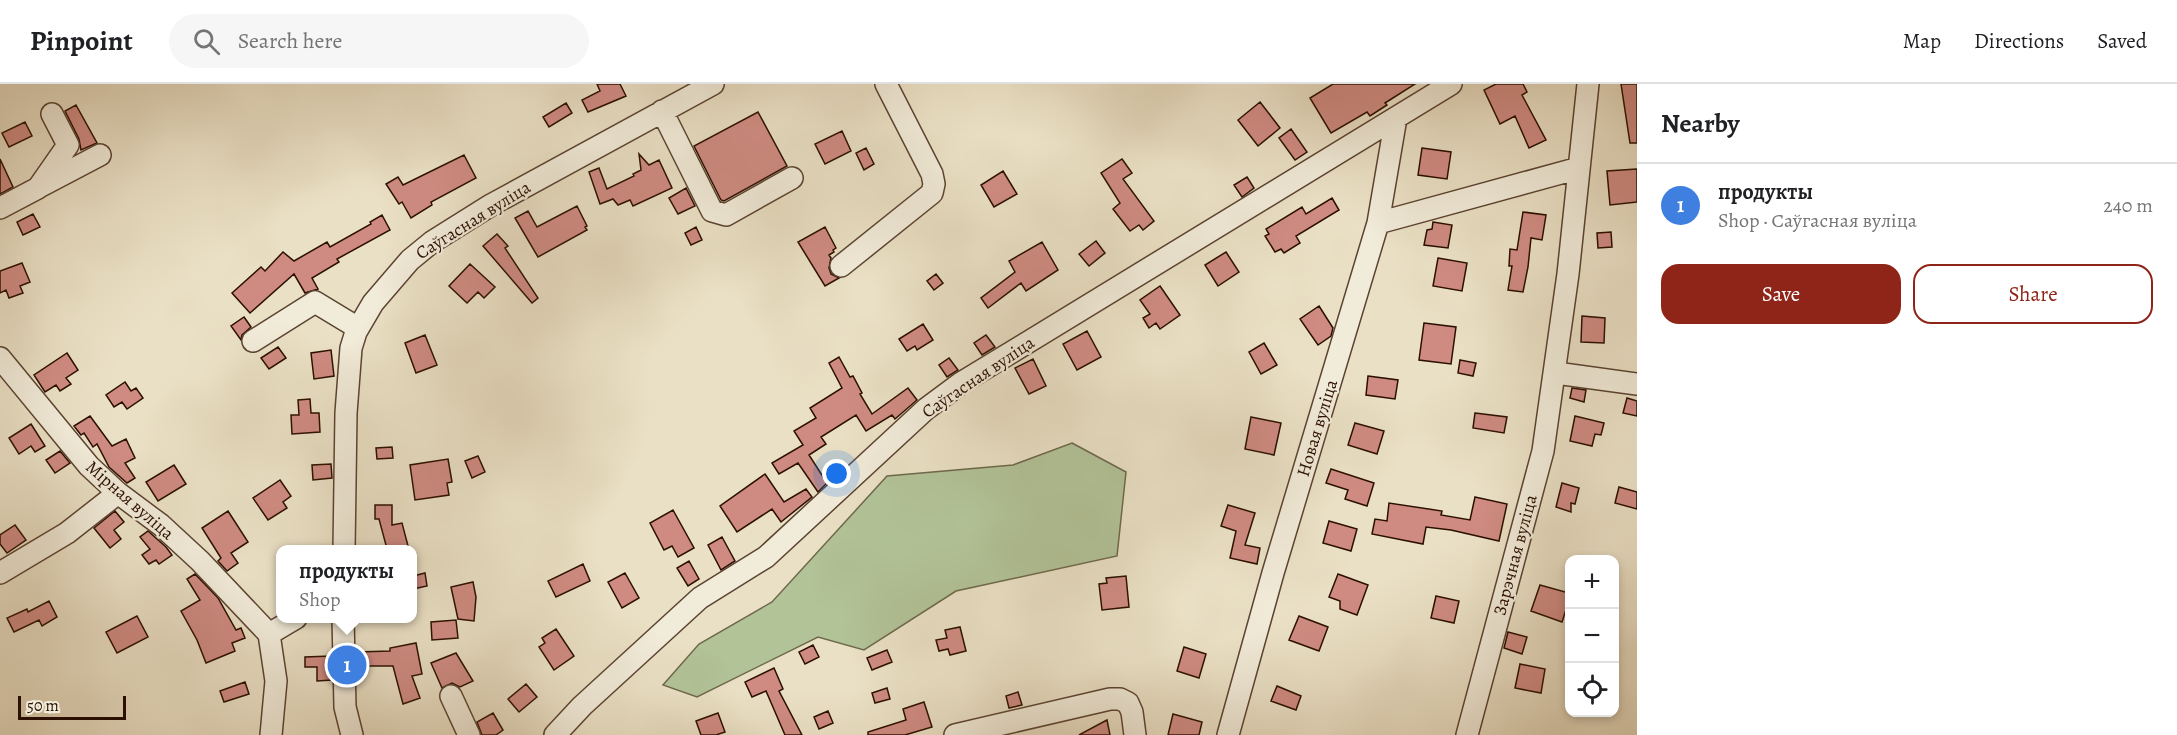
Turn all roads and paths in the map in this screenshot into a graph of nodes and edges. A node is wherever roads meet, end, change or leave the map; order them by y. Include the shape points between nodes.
1 (713, 84) edge
2 (886, 84) edge
3 (1451, 84) edge
4 (1588, 84) edge
5 (662, 111) junction
6 (52, 114) dead end
7 (1396, 118) junction
8 (100, 155) dead end
9 (1579, 168) junction
10 (792, 178) dead end
11 (38, 188) junction
12 (0, 208) edge
13 (1378, 223) junction
14 (841, 266) dead end
15 (358, 328) junction
16 (253, 341) dead end
17 (0, 358) edge
18 (1556, 373) junction
19 (1637, 384) edge
20 (118, 493) junction
21 (344, 545) edge
22 (0, 573) edge
23 (288, 623) edge
24 (343, 623) edge
25 (269, 634) junction
26 (452, 696) dead end
27 (271, 735) edge
28 (352, 735) edge
29 (469, 735) edge
30 (555, 735) edge
31 (955, 735) edge
32 (1135, 735) edge
33 (1228, 735) edge
34 (1467, 735) edge

1 - 5 street, Саўгасная вуліца
2 - 14 street via 932,174 932,193
3 - 7 street, Саўгасная вуліца
4 - 9 street
5 - 10 street via 712,211 726,215
5 - 15 street, Саўгасная вуліца via 490,205 432,242 410,260 373,303
6 - 11 street via 68,145
7 - 13 street, Новая вуліца
7 - 30 street, Саўгасная вуліца via 961,383 926,410 766,556 700,598
8 - 11 street
9 - 13 street
9 - 18 street
11 - 12 street
13 - 33 street, Новая вуліца
15 - 16 street via 315,302
15 - 21 street, Саўгасная вуліца via 351,348 346,413
17 - 20 street, Мірная вуліца via 89,466
18 - 19 street
18 - 34 street, Зарэчная вуліца via 1543,451
20 - 22 street via 67,533
20 - 25 street, Мірная вуліца via 200,561
23 - 25 street
24 - 28 street via 345,707
25 - 27 street via 276,681
26 - 29 street
31 - 32 street via 1110,699 1128,703

